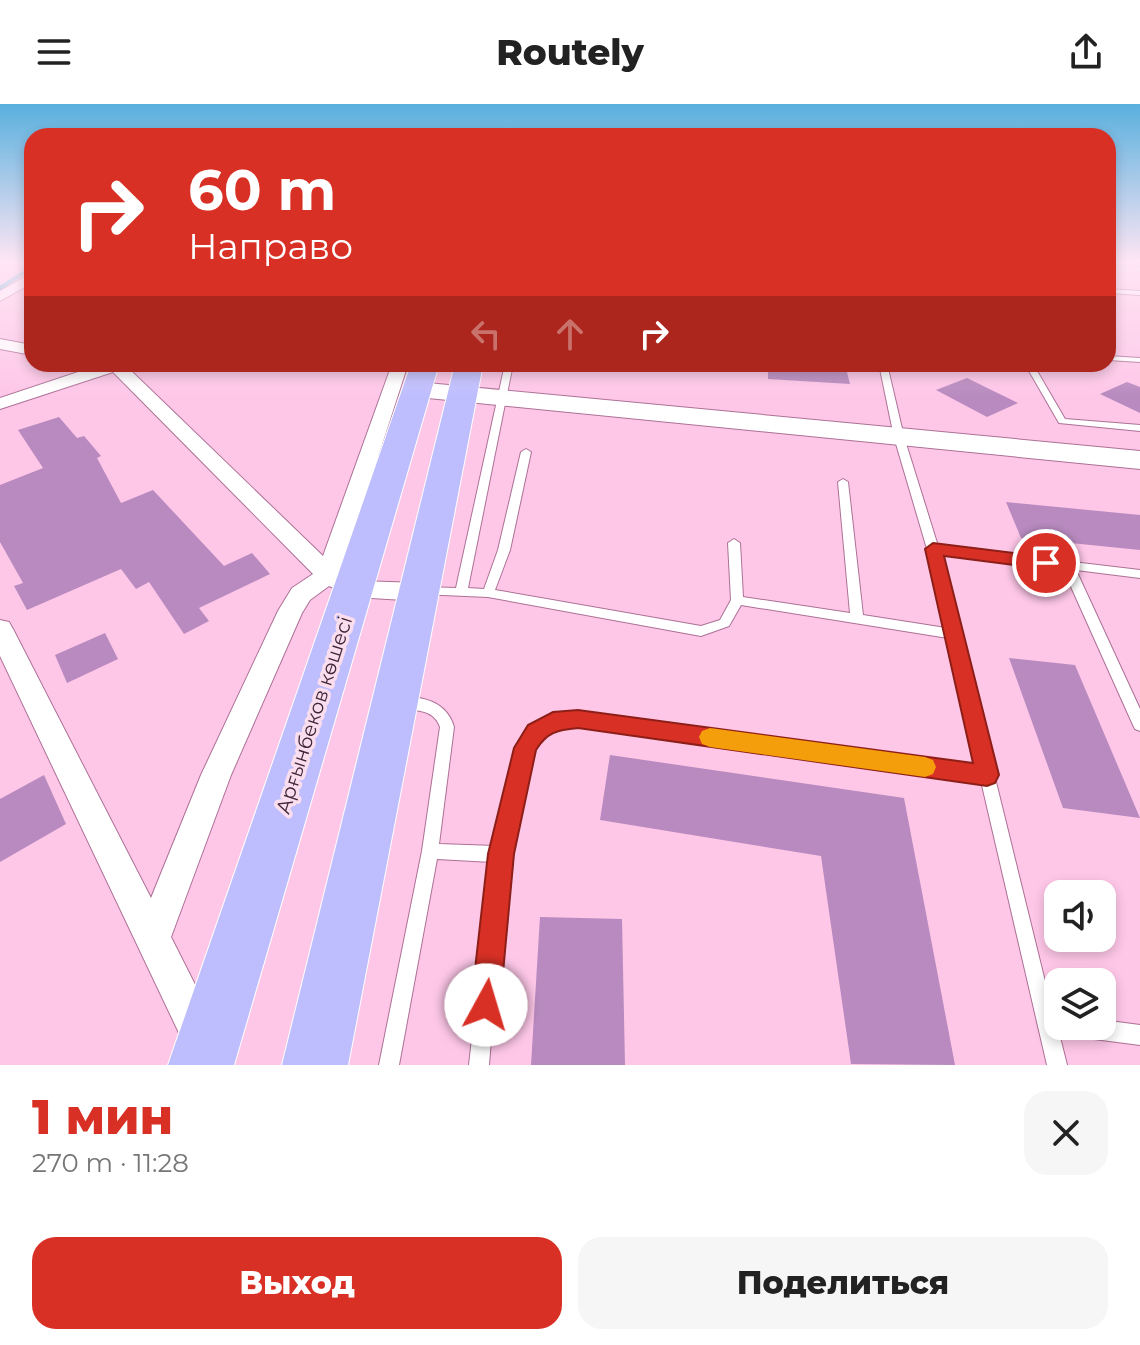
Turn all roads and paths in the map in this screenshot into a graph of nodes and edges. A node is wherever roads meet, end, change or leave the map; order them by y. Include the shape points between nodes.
1 (0, 344) edge
2 (24, 348) edge
3 (1116, 358) edge
4 (1140, 360) edge
5 (90, 372) edge
6 (121, 372) edge
7 (475, 372) edge
8 (885, 372) edge
9 (1034, 372) edge
10 (446, 379) edge
11 (0, 404) edge
12 (1140, 428) edge
13 (899, 437) junction
14 (526, 452) dead end
15 (1140, 460) edge
16 (843, 482) dead end
17 (734, 543) dead end
18 (933, 549) junction
19 (1068, 566) junction
20 (1140, 574) edge
21 (342, 582) junction
22 (441, 591) junction
23 (488, 593) junction
24 (737, 600) junction
25 (857, 619) junction
26 (0, 629) edge
27 (952, 634) junction
28 (395, 702) junction
29 (1140, 725) edge
30 (987, 775) junction
31 (430, 851) junction
32 (501, 854) junction
33 (153, 937) junction
34 (1044, 992) edge
35 (1116, 1032) edge
36 (1140, 1035) edge
37 (1054, 1040) edge
38 (204, 1056) edge
39 (315, 1065) edge
40 (389, 1065) edge
41 (479, 1065) edge
42 (1057, 1065) edge

1 - 2 street
3 - 4 lane
5 - 11 street
6 - 21 street
7 - 10 lane
8 - 13 lane
9 - 12 lane via 1062,421
10 - 13 street
10 - 21 main road, Арғынбеков көшесі
10 - 22 main road
13 - 15 street
13 - 18 lane
14 - 23 lane via 504,550
16 - 25 lane
17 - 24 lane
18 - 19 lane
18 - 27 lane
19 - 20 lane
19 - 29 lane
21 - 22 street
21 - 33 street via 301,594 290,611 216,775
21 - 38 main road, Арғынбеков көшесі
22 - 23 lane
22 - 28 main road
23 - 24 lane via 701,631 725,623
24 - 25 lane
25 - 27 lane
26 - 33 street
27 - 30 lane
28 - 31 lane via 438,708 445,716
28 - 39 main road
30 - 32 lane via 578,719 553,721 536,731 526,748
30 - 34 lane
31 - 32 lane
31 - 40 lane
32 - 41 lane
33 - 38 street
35 - 36 lane
37 - 42 lane

